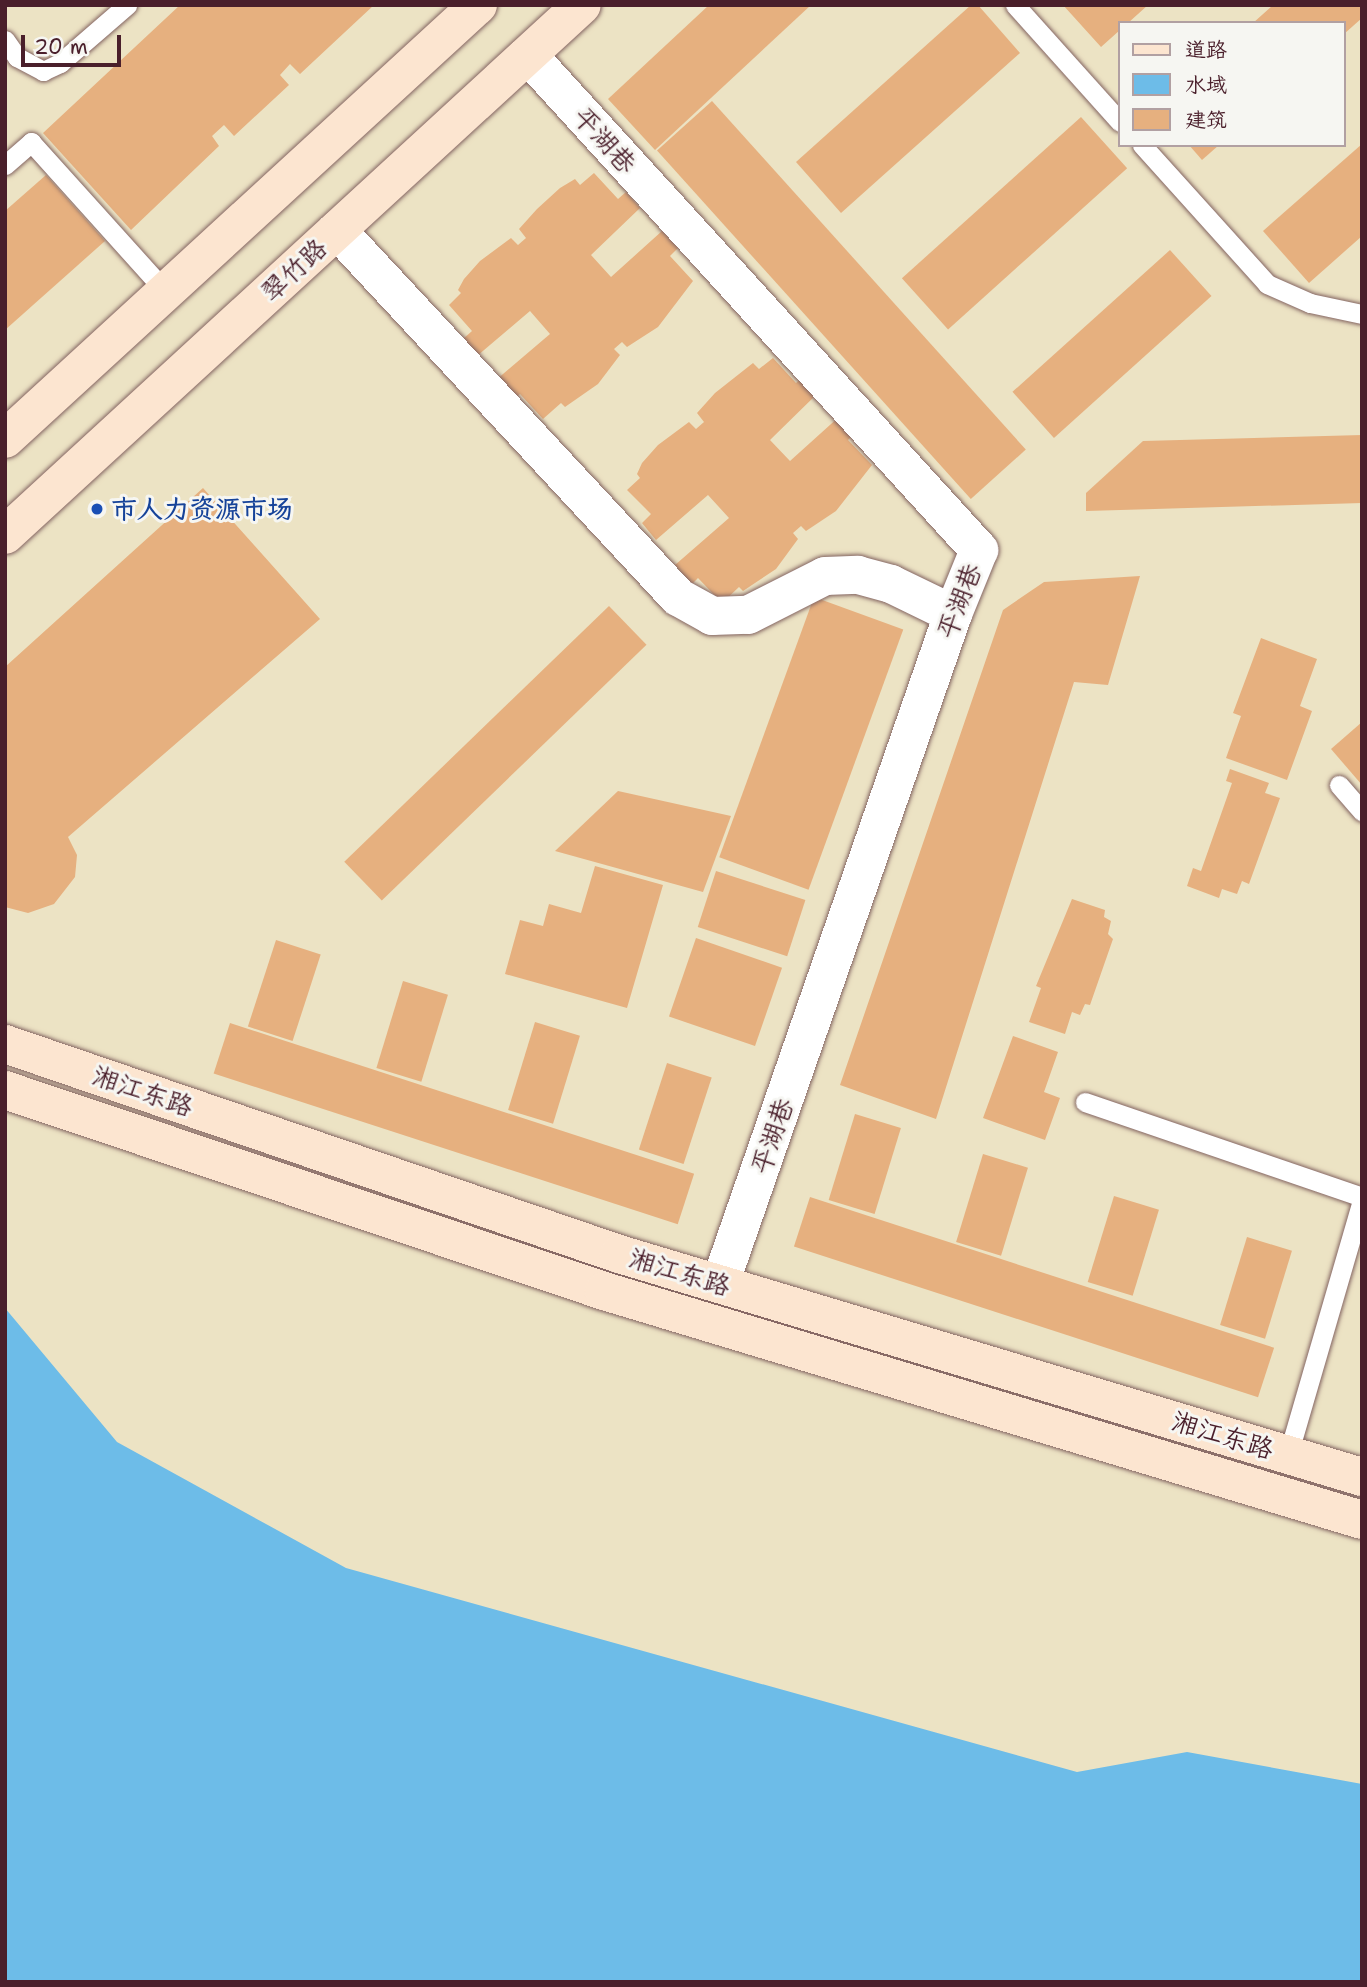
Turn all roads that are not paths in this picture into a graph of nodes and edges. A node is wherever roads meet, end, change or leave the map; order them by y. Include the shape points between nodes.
1 (127, 5) edge
2 (582, 5) edge
3 (1015, 5) edge
4 (470, 8) edge
5 (5, 40) edge
6 (528, 55) junction
7 (1118, 120) edge
8 (1144, 147) edge
9 (5, 165) edge
10 (337, 230) junction
11 (166, 292) junction
12 (1362, 314) edge
13 (5, 439) edge
14 (5, 535) edge
15 (953, 614) junction
16 (1339, 785) dead end
17 (1362, 811) edge
18 (5, 1044) edge
19 (5, 1090) edge
20 (1085, 1102) dead end
21 (1362, 1198) edge
22 (720, 1284) junction
23 (1288, 1455) junction
24 (1362, 1477) edge
25 (1362, 1520) edge

1 - 5 lane via 60,63 43,71 17,57
2 - 6 main road, 翠竹路
3 - 7 lane
4 - 11 main road
6 - 10 main road, 翠竹路
6 - 15 street, 平湖巷 via 979,550
8 - 12 lane via 1267,285 1297,299
9 - 11 lane via 31,142
10 - 14 main road, 翠竹路
10 - 15 street via 678,597 712,616 748,615 825,576 858,575 891,584
11 - 13 main road
15 - 22 street, 平湖巷
16 - 17 lane
18 - 22 main road, 湘江东路
19 - 25 main road, 湘江东路 via 604,1291
20 - 21 lane
21 - 23 lane
22 - 23 main road, 湘江东路
23 - 24 main road, 湘江东路

